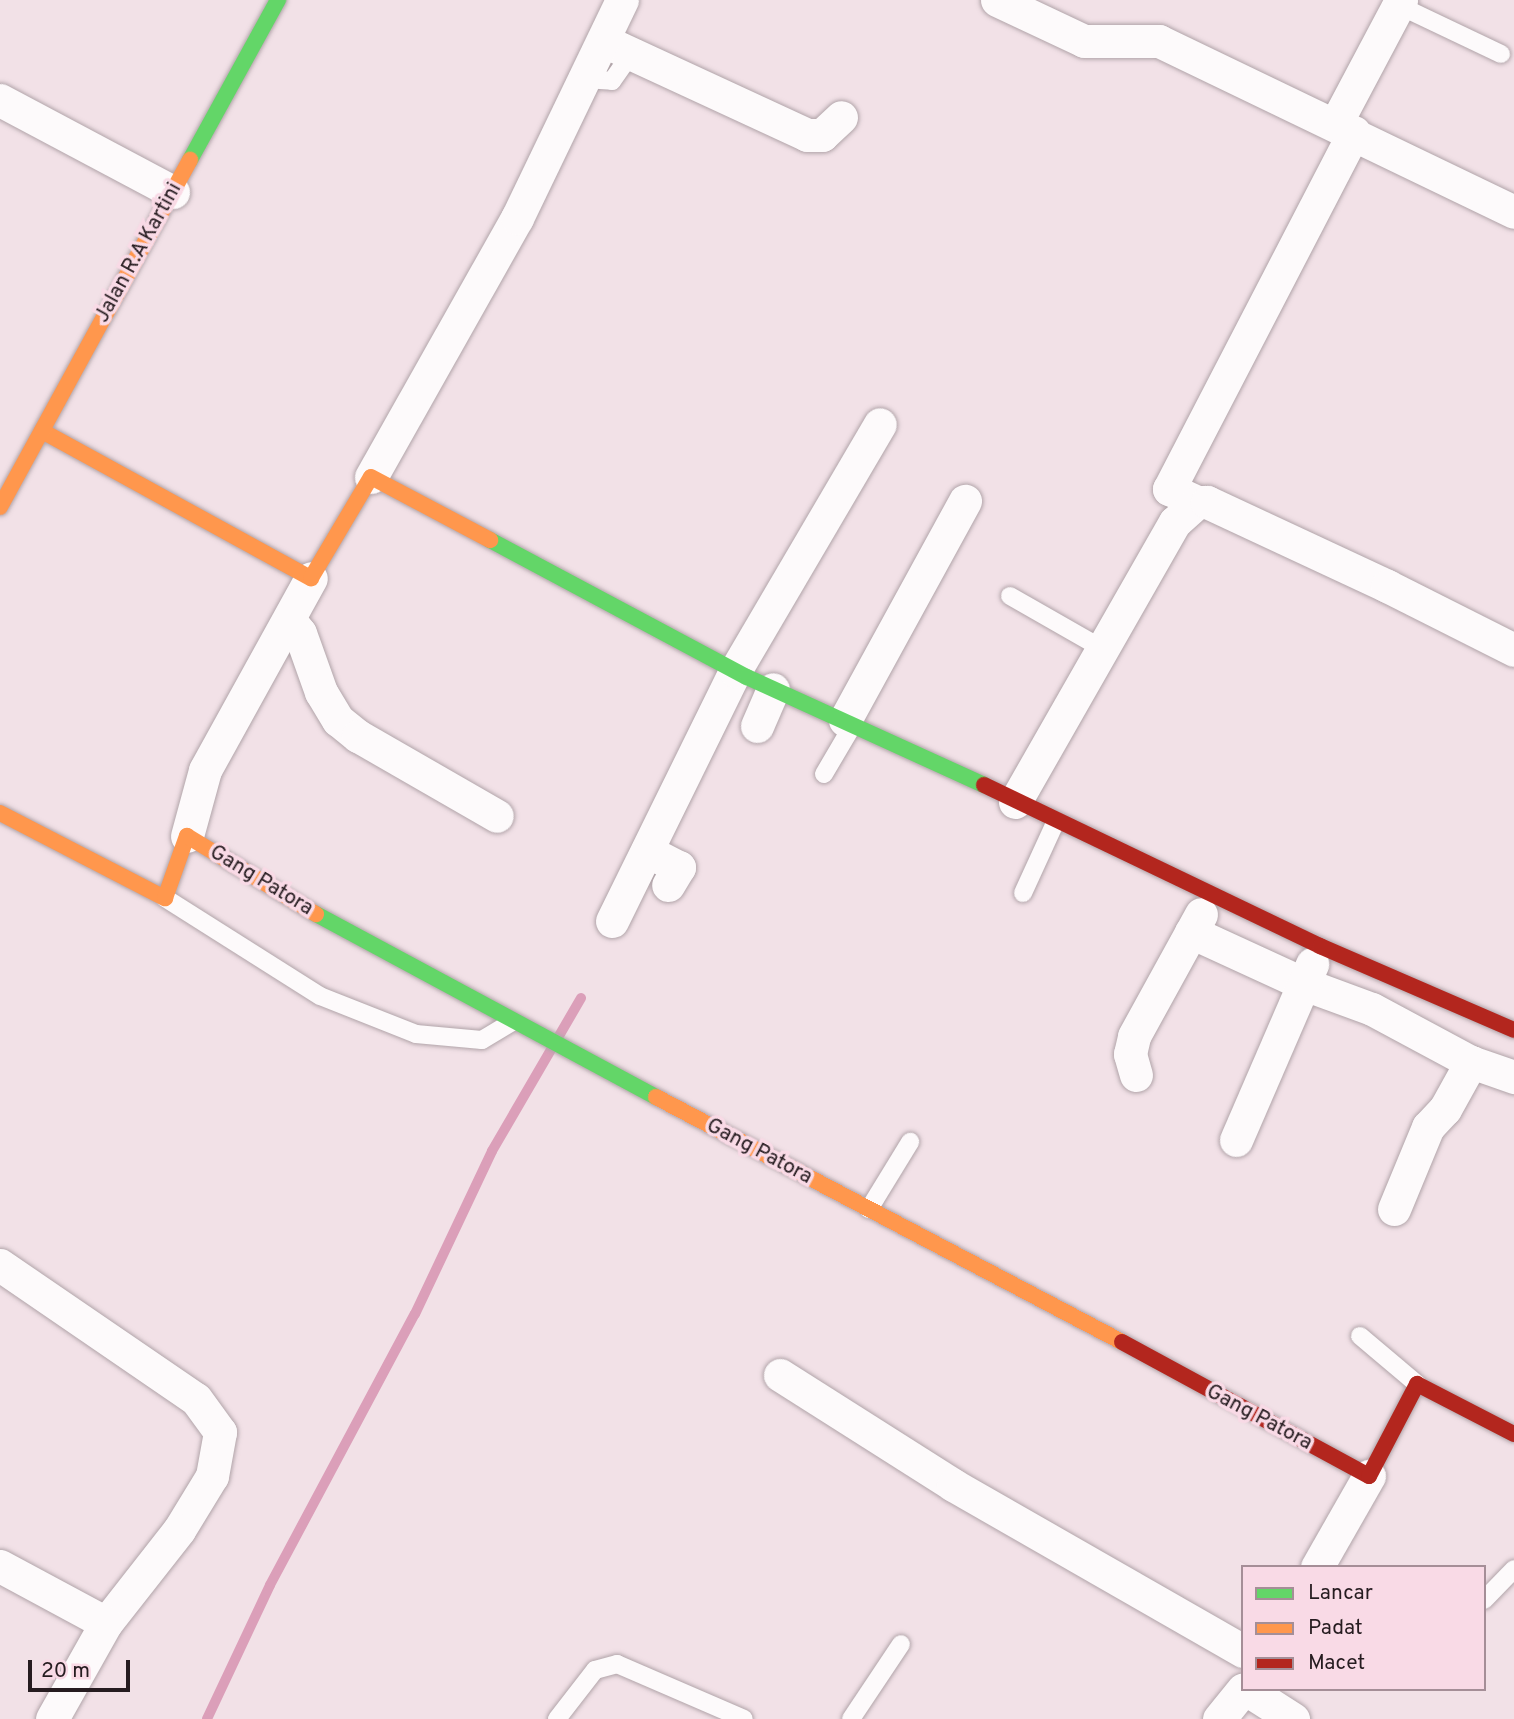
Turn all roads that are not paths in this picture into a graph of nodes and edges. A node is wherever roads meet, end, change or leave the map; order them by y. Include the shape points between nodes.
1 (278, 0) edge
2 (622, 0) edge
3 (1399, 3) edge
4 (1018, 4) edge
5 (617, 48) junction
6 (1501, 54) dead end
7 (0, 100) edge
8 (841, 117) dead end
9 (1345, 127) junction
10 (173, 192) junction
11 (1514, 212) edge
12 (880, 424) dead end
13 (42, 430) junction
14 (371, 477) junction
15 (965, 501) dead end
16 (1197, 502) junction
17 (0, 507) edge
18 (311, 578) junction
19 (1010, 596) dead end
20 (291, 622) junction
21 (1103, 649) junction
22 (1514, 650) edge
23 (752, 679) junction
24 (849, 721) junction
25 (757, 726) dead end
26 (824, 774) dead end
27 (1015, 802) junction
28 (0, 813) edge
29 (497, 816) dead end
30 (1056, 821) junction
31 (187, 836) junction
32 (648, 851) junction
33 (668, 885) dead end
34 (1023, 893) dead end
35 (1212, 894) junction
36 (165, 898) junction
37 (612, 921) dead end
38 (1191, 932) junction
39 (1320, 946) junction
40 (1304, 984) junction
41 (1469, 1010) junction
42 (512, 1022) junction
43 (1514, 1030) edge
44 (1461, 1057) junction
45 (1136, 1075) dead end
46 (1514, 1077) edge
47 (1236, 1140) dead end
48 (910, 1142) dead end
49 (869, 1209) junction
50 (1394, 1209) dead end
51 (0, 1265) edge
52 (1360, 1336) dead end
53 (780, 1375) dead end
54 (1417, 1384) junction
55 (1514, 1434) edge
56 (1369, 1476) junction
57 (1318, 1565) edge
58 (0, 1566) edge
59 (1514, 1569) edge
60 (1486, 1598) edge
61 (106, 1623) junction
62 (901, 1644) dead end
63 (1241, 1650) edge
64 (1242, 1691) edge
65 (1247, 1691) edge
66 (52, 1719) edge
67 (557, 1719) edge
68 (744, 1719) edge
69 (851, 1719) edge
70 (1219, 1719) edge
71 (1293, 1719) edge

1 - 10 street, Jalan R.A Kartini
2 - 5 street
3 - 6 lane
3 - 9 street
4 - 9 street via 1099,42 1159,41
5 - 8 street via 807,135 822,135
5 - 14 street via 585,79 517,218
7 - 10 street
9 - 11 street
9 - 16 street via 1169,489
10 - 13 street, Jalan R.A Kartini
12 - 23 street
13 - 17 street, Jalan R.A Kartini
13 - 18 street
14 - 18 street
14 - 23 street
15 - 24 street
16 - 21 street via 1175,522
16 - 22 street via 1207,502 1387,586
18 - 20 street
19 - 21 lane
20 - 29 street via 338,720
20 - 31 street via 205,770
21 - 27 street
23 - 24 street
23 - 25 street
23 - 32 street
24 - 26 lane
24 - 27 street
27 - 30 street
28 - 36 street
30 - 34 lane
30 - 35 street
31 - 36 street, Gang Patora
31 - 42 street, Gang Patora via 343,930
32 - 33 street via 679,867
32 - 37 street
35 - 38 street
35 - 39 street
36 - 42 lane via 320,996 416,1034 482,1040
38 - 40 street
38 - 45 street via 1134,1036 1130,1054
39 - 40 street
39 - 41 street
40 - 44 street via 1382,1014
40 - 47 street
41 - 43 street
41 - 44 street
42 - 49 street, Gang Patora
44 - 46 street
44 - 50 street via 1444,1109 1428,1127
48 - 49 lane
49 - 56 street, Gang Patora
51 - 61 street via 196,1399 219,1432 212,1476 179,1531
52 - 54 lane
53 - 63 street via 953,1486
54 - 55 street
54 - 56 street
56 - 57 street
58 - 61 street
59 - 60 lane
61 - 66 street
62 - 69 lane
64 - 70 street
65 - 71 street
67 - 68 lane via 595,1670 617,1664

